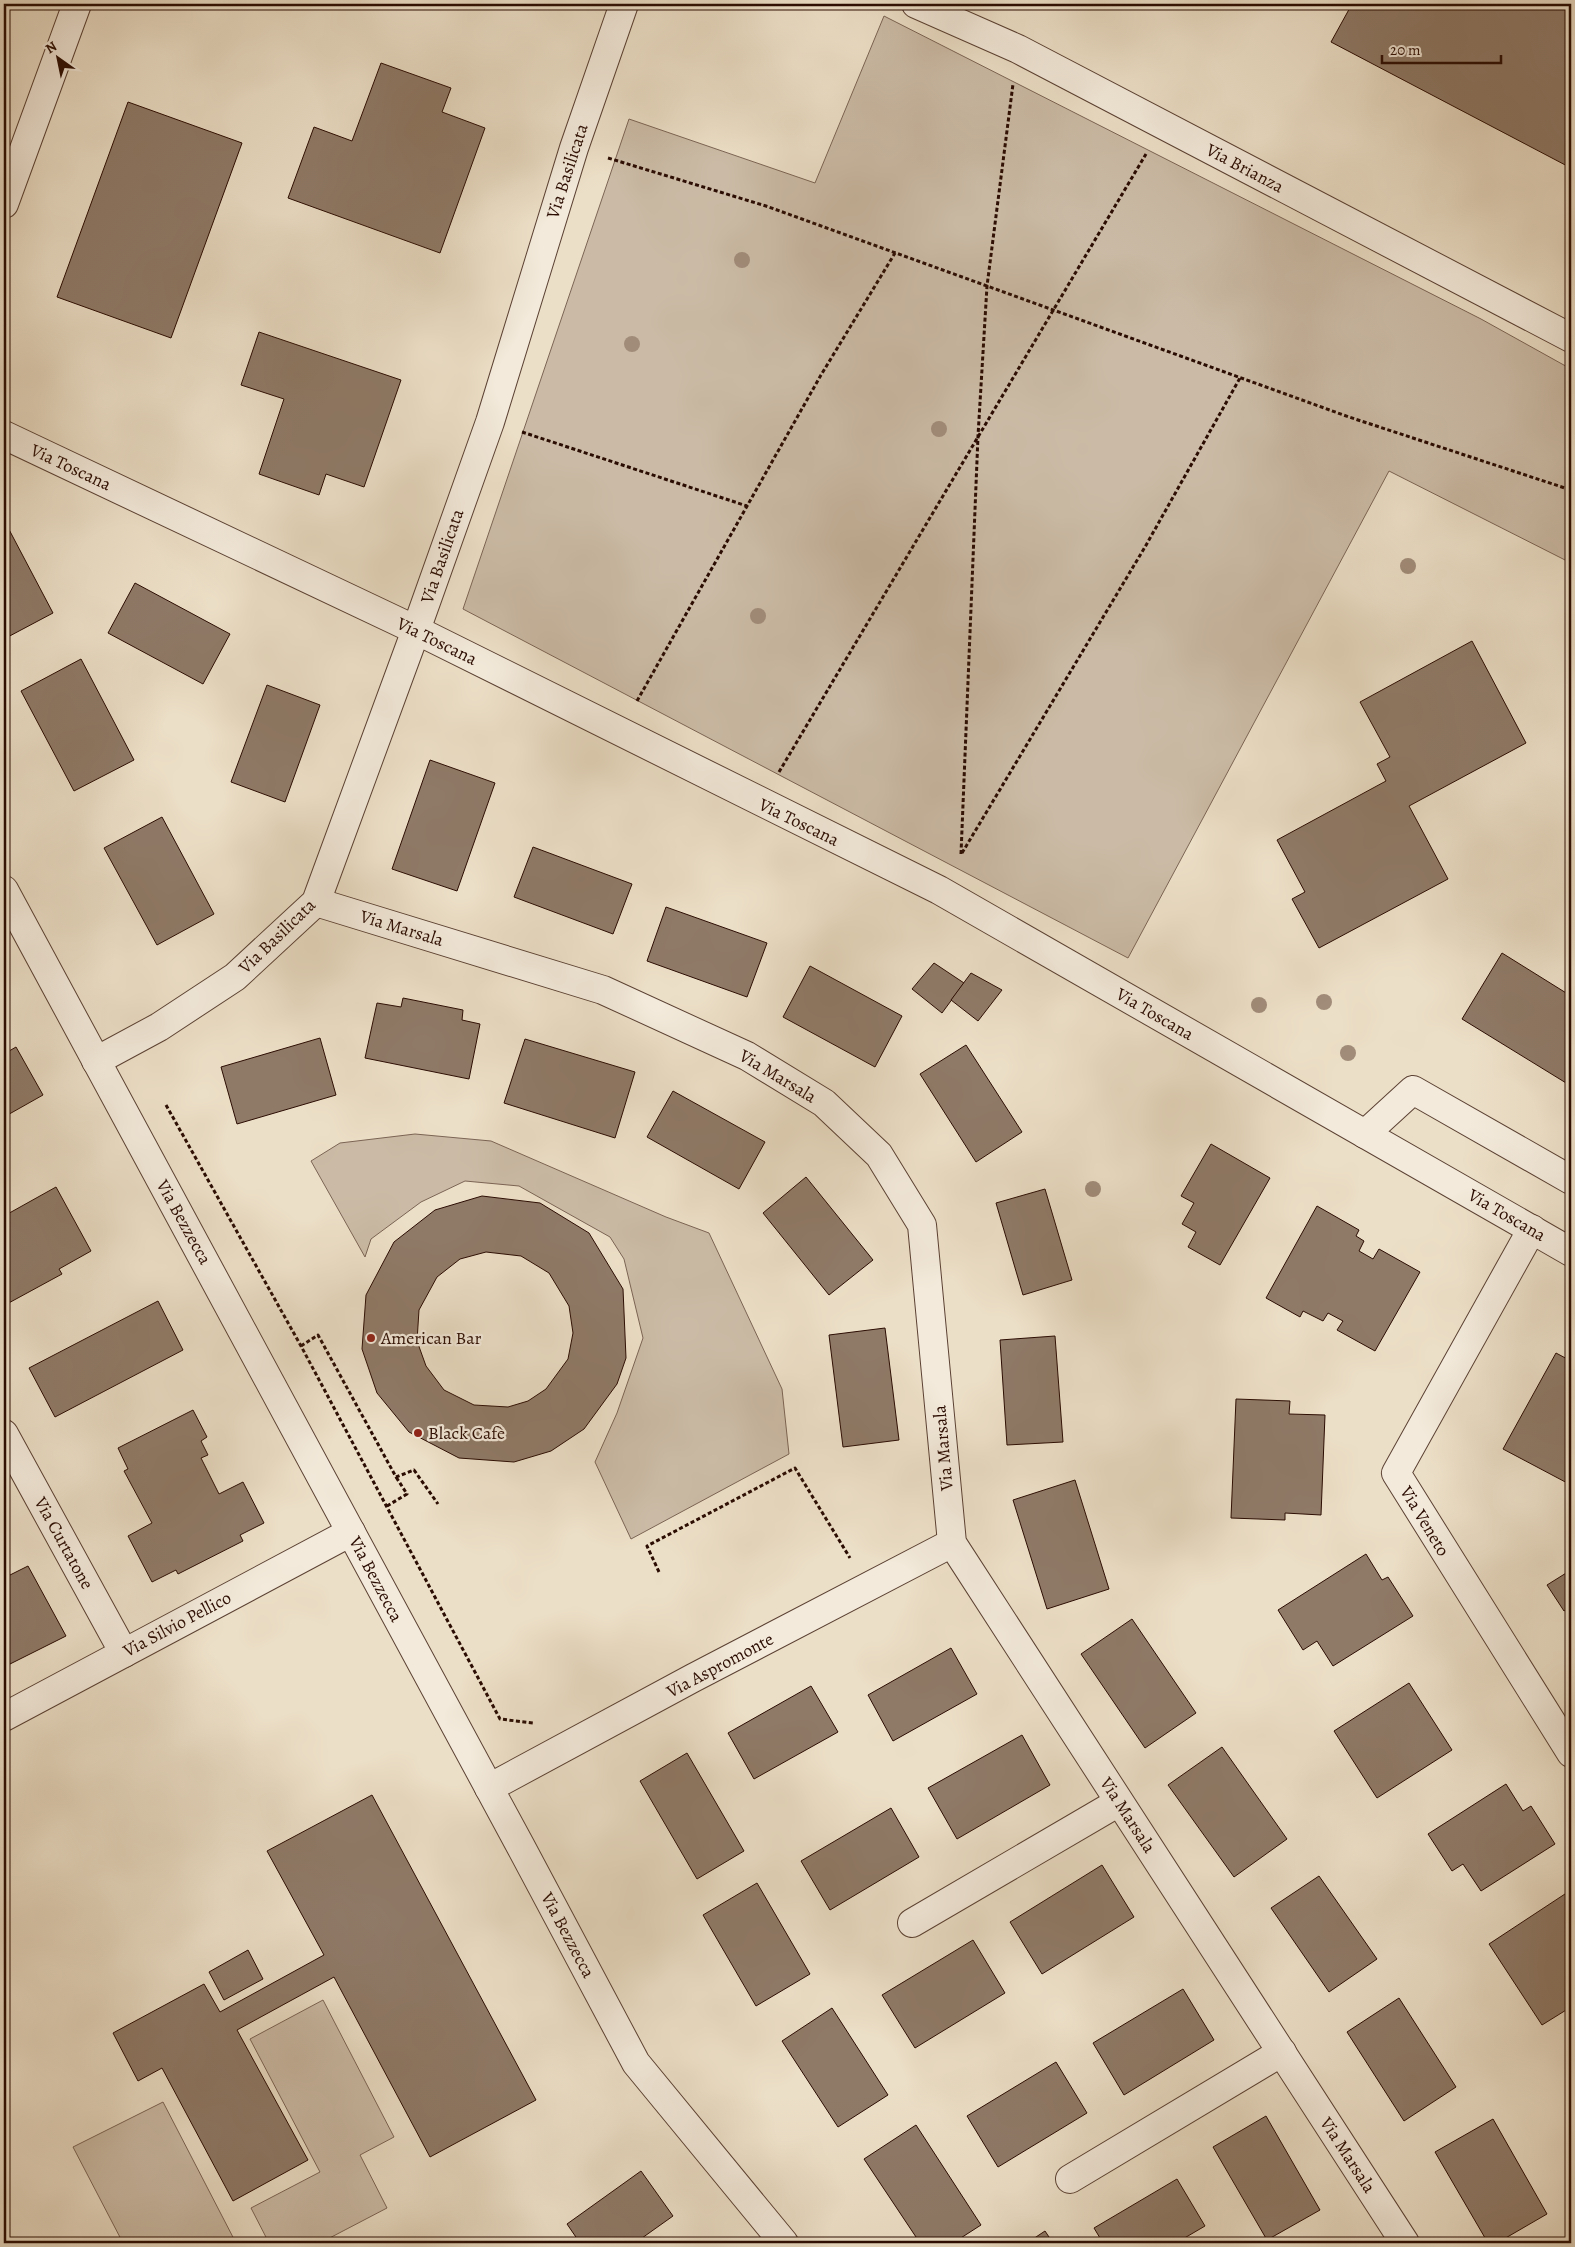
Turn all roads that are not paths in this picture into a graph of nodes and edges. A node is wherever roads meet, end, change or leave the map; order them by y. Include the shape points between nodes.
1 (76, 4) edge
2 (624, 4) edge
3 (916, 4) edge
4 (4, 204) edge
5 (1571, 338) edge
6 (4, 435) edge
7 (416, 630) junction
8 (4, 890) edge
9 (316, 902) junction
10 (96, 1061) junction
11 (1365, 1134) junction
12 (1571, 1180) edge
13 (1532, 1230) junction
14 (1571, 1252) edge
15 (4, 1434) edge
16 (350, 1532) junction
17 (952, 1543) junction
18 (124, 1653) junction
19 (4, 1717) edge
20 (1571, 1753) edge
21 (489, 1788) junction
22 (1119, 1802) junction
23 (912, 1922) dead end
24 (1282, 2052) junction
25 (1070, 2179) dead end
26 (783, 2243) edge
27 (1405, 2243) edge

1 - 4 street
2 - 7 street, Via Basilicata via 574,148 490,422
3 - 5 street, Via Brianza via 1018,49
6 - 7 street, Via Toscana
7 - 9 street, Via Basilicata
7 - 11 street, Via Toscana via 939,890
8 - 10 street, Via Bezzecca
9 - 10 street, Via Basilicata via 235,977 159,1026
9 - 17 street, Via Marsala via 603,990 747,1056 824,1104 879,1155 922,1225
10 - 16 street, Via Bezzecca
11 - 12 street via 1413,1090
11 - 13 street, Via Toscana
13 - 14 street, Via Toscana
13 - 20 street, Via Veneto via 1396,1473
15 - 18 street, Via Curtatone
16 - 18 street, Via Silvio Pellico
16 - 21 street, Via Bezzecca
17 - 21 street, Via Aspromonte
17 - 22 street, Via Marsala
18 - 19 street, Via Silvio Pellico
21 - 26 street, Via Bezzecca via 636,2063
22 - 23 street
22 - 24 street, Via Marsala
24 - 25 street
24 - 27 street, Via Marsala

